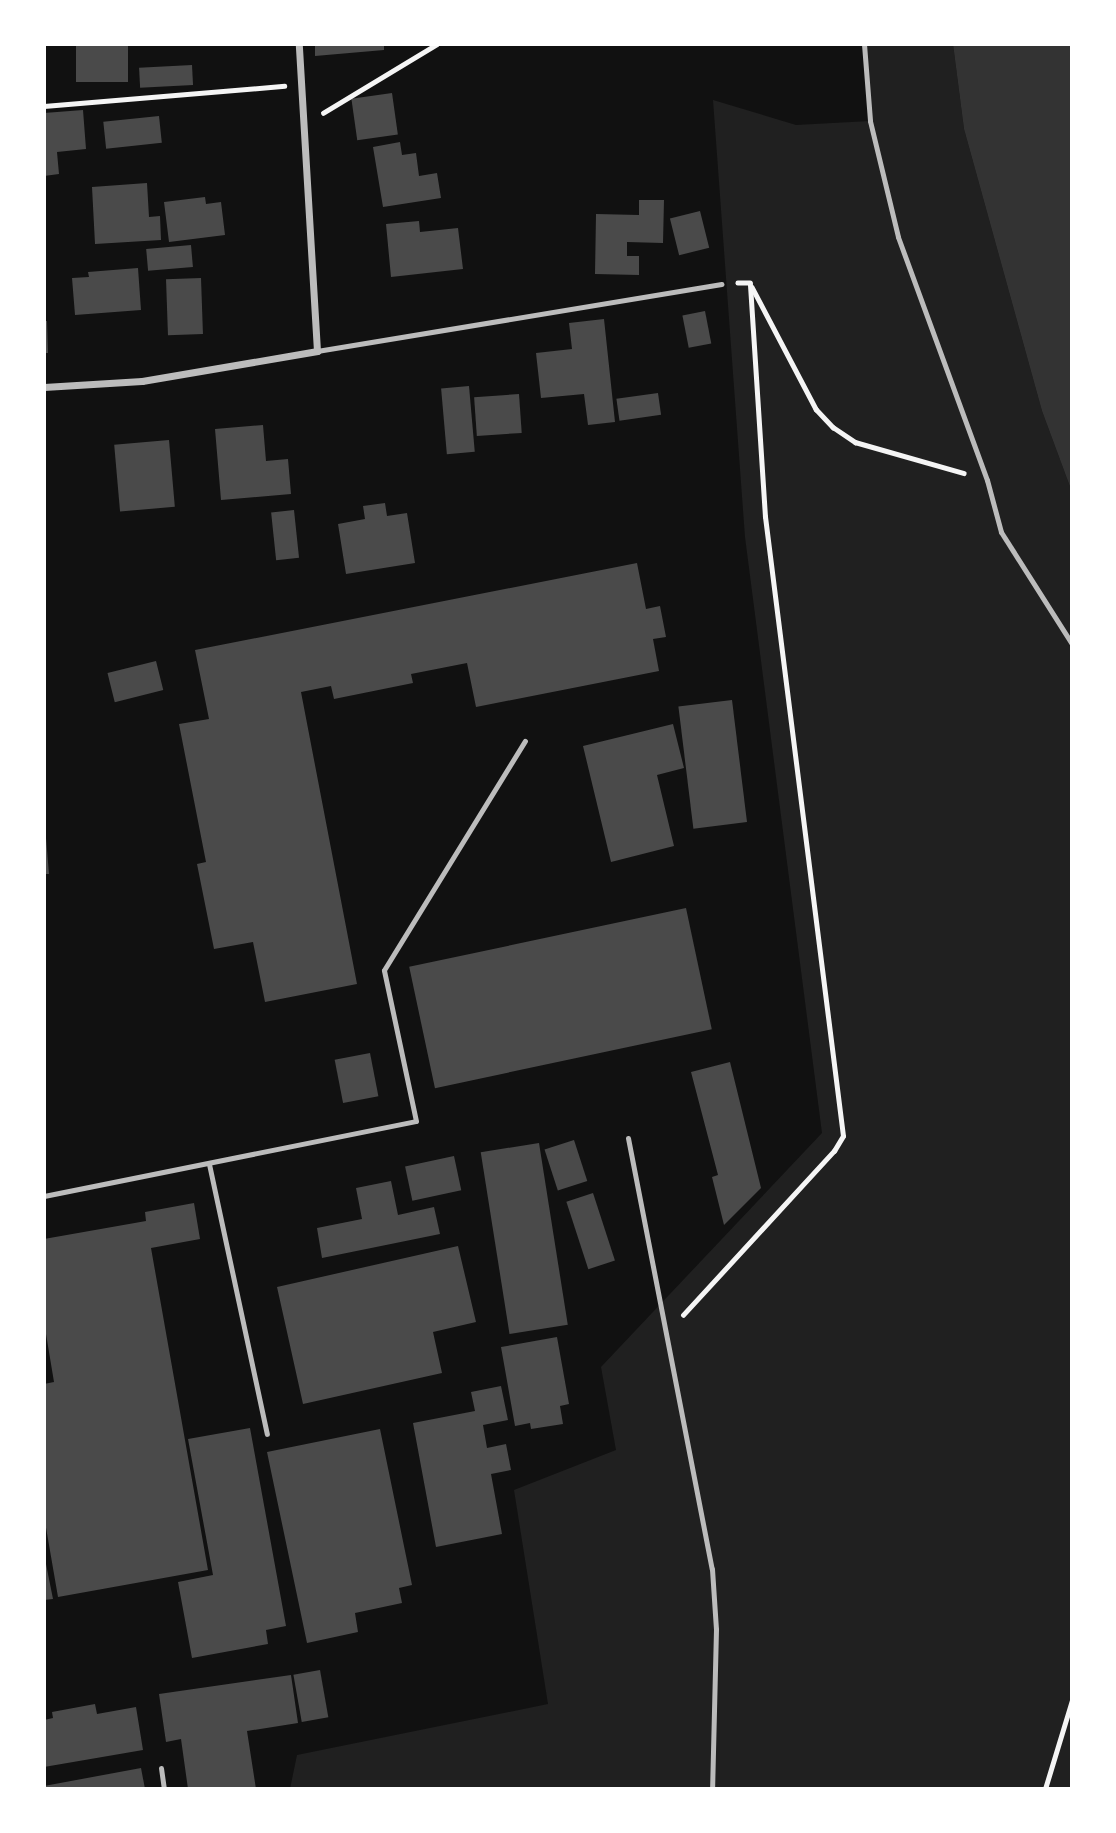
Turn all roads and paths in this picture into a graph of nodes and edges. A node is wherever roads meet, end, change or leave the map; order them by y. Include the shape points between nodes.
1 (299, 44) edge
2 (437, 44) edge
3 (864, 44) edge
4 (302, 85) junction
5 (44, 106) edge
6 (305, 124) junction
7 (750, 283) junction
8 (721, 284) joint
9 (317, 351) junction
10 (44, 387) edge
11 (987, 480) junction
12 (1072, 644) edge
13 (525, 741) dead end
14 (628, 1139) dead end
15 (209, 1164) junction
16 (44, 1196) edge
17 (666, 1333) junction
18 (267, 1434) dead end
19 (1072, 1700) edge
20 (161, 1768) dead end
21 (164, 1789) edge
22 (712, 1789) edge
23 (1045, 1789) edge

1 - 4 street
2 - 6 path
3 - 11 lane via 870,121 898,237
4 - 5 path
4 - 6 street
6 - 9 street
7 - 8 path
7 - 11 path via 816,409 833,427 855,442
7 - 17 path via 766,525 843,1136
8 - 9 lane
9 - 10 street via 142,381
11 - 12 lane via 1011,553
13 - 15 lane via 384,970 416,1121
14 - 17 lane
15 - 16 lane
15 - 18 lane
17 - 22 lane via 712,1569 716,1629
19 - 23 path
20 - 21 lane

